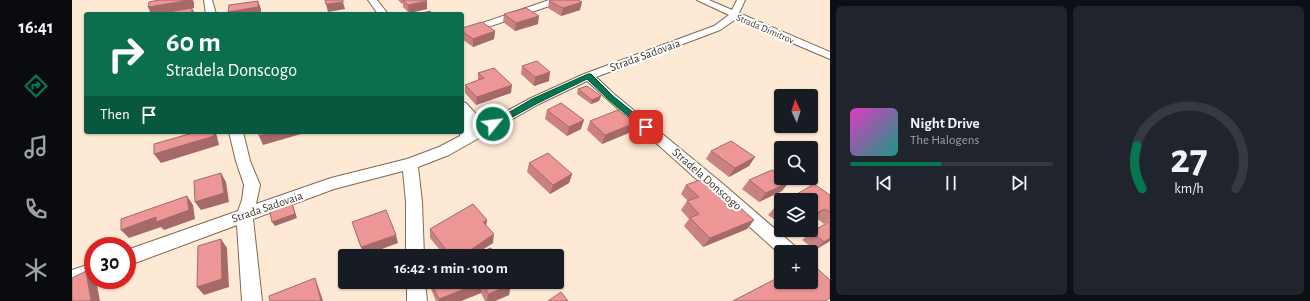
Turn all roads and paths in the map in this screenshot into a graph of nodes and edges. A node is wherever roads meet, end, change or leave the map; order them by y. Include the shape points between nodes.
1 (208, 0) edge
2 (372, 0) edge
3 (701, 0) edge
4 (741, 0) edge
5 (555, 1) edge
6 (211, 12) edge
7 (381, 12) edge
8 (734, 16) junction
9 (464, 32) edge
10 (830, 56) edge
11 (588, 76) junction
12 (464, 109) edge
13 (236, 134) edge
14 (466, 139) junction
15 (410, 164) junction
16 (244, 214) junction
17 (782, 245) edge
18 (415, 249) edge
19 (136, 255) edge
20 (84, 274) edge
21 (72, 278) edge
22 (416, 289) edge
23 (252, 301) edge
24 (417, 301) edge

1 - 6 street
2 - 7 street
3 - 8 street, Strada Dimitrov
4 - 8 street
5 - 9 street
8 - 10 street, Strada Dimitrov
8 - 11 street, Strada Sadovaia via 729,22 717,28
11 - 14 street, Strada Sadovaia via 535,101
11 - 17 street, Stradela Donscogo
12 - 14 street via 468,114
13 - 16 street via 252,185 250,200
14 - 15 street, Strada Sadovaia
15 - 16 street, Strada Sadovaia via 331,184
15 - 18 street
16 - 19 street, Strada Sadovaia
16 - 23 street
20 - 21 street
22 - 24 street

